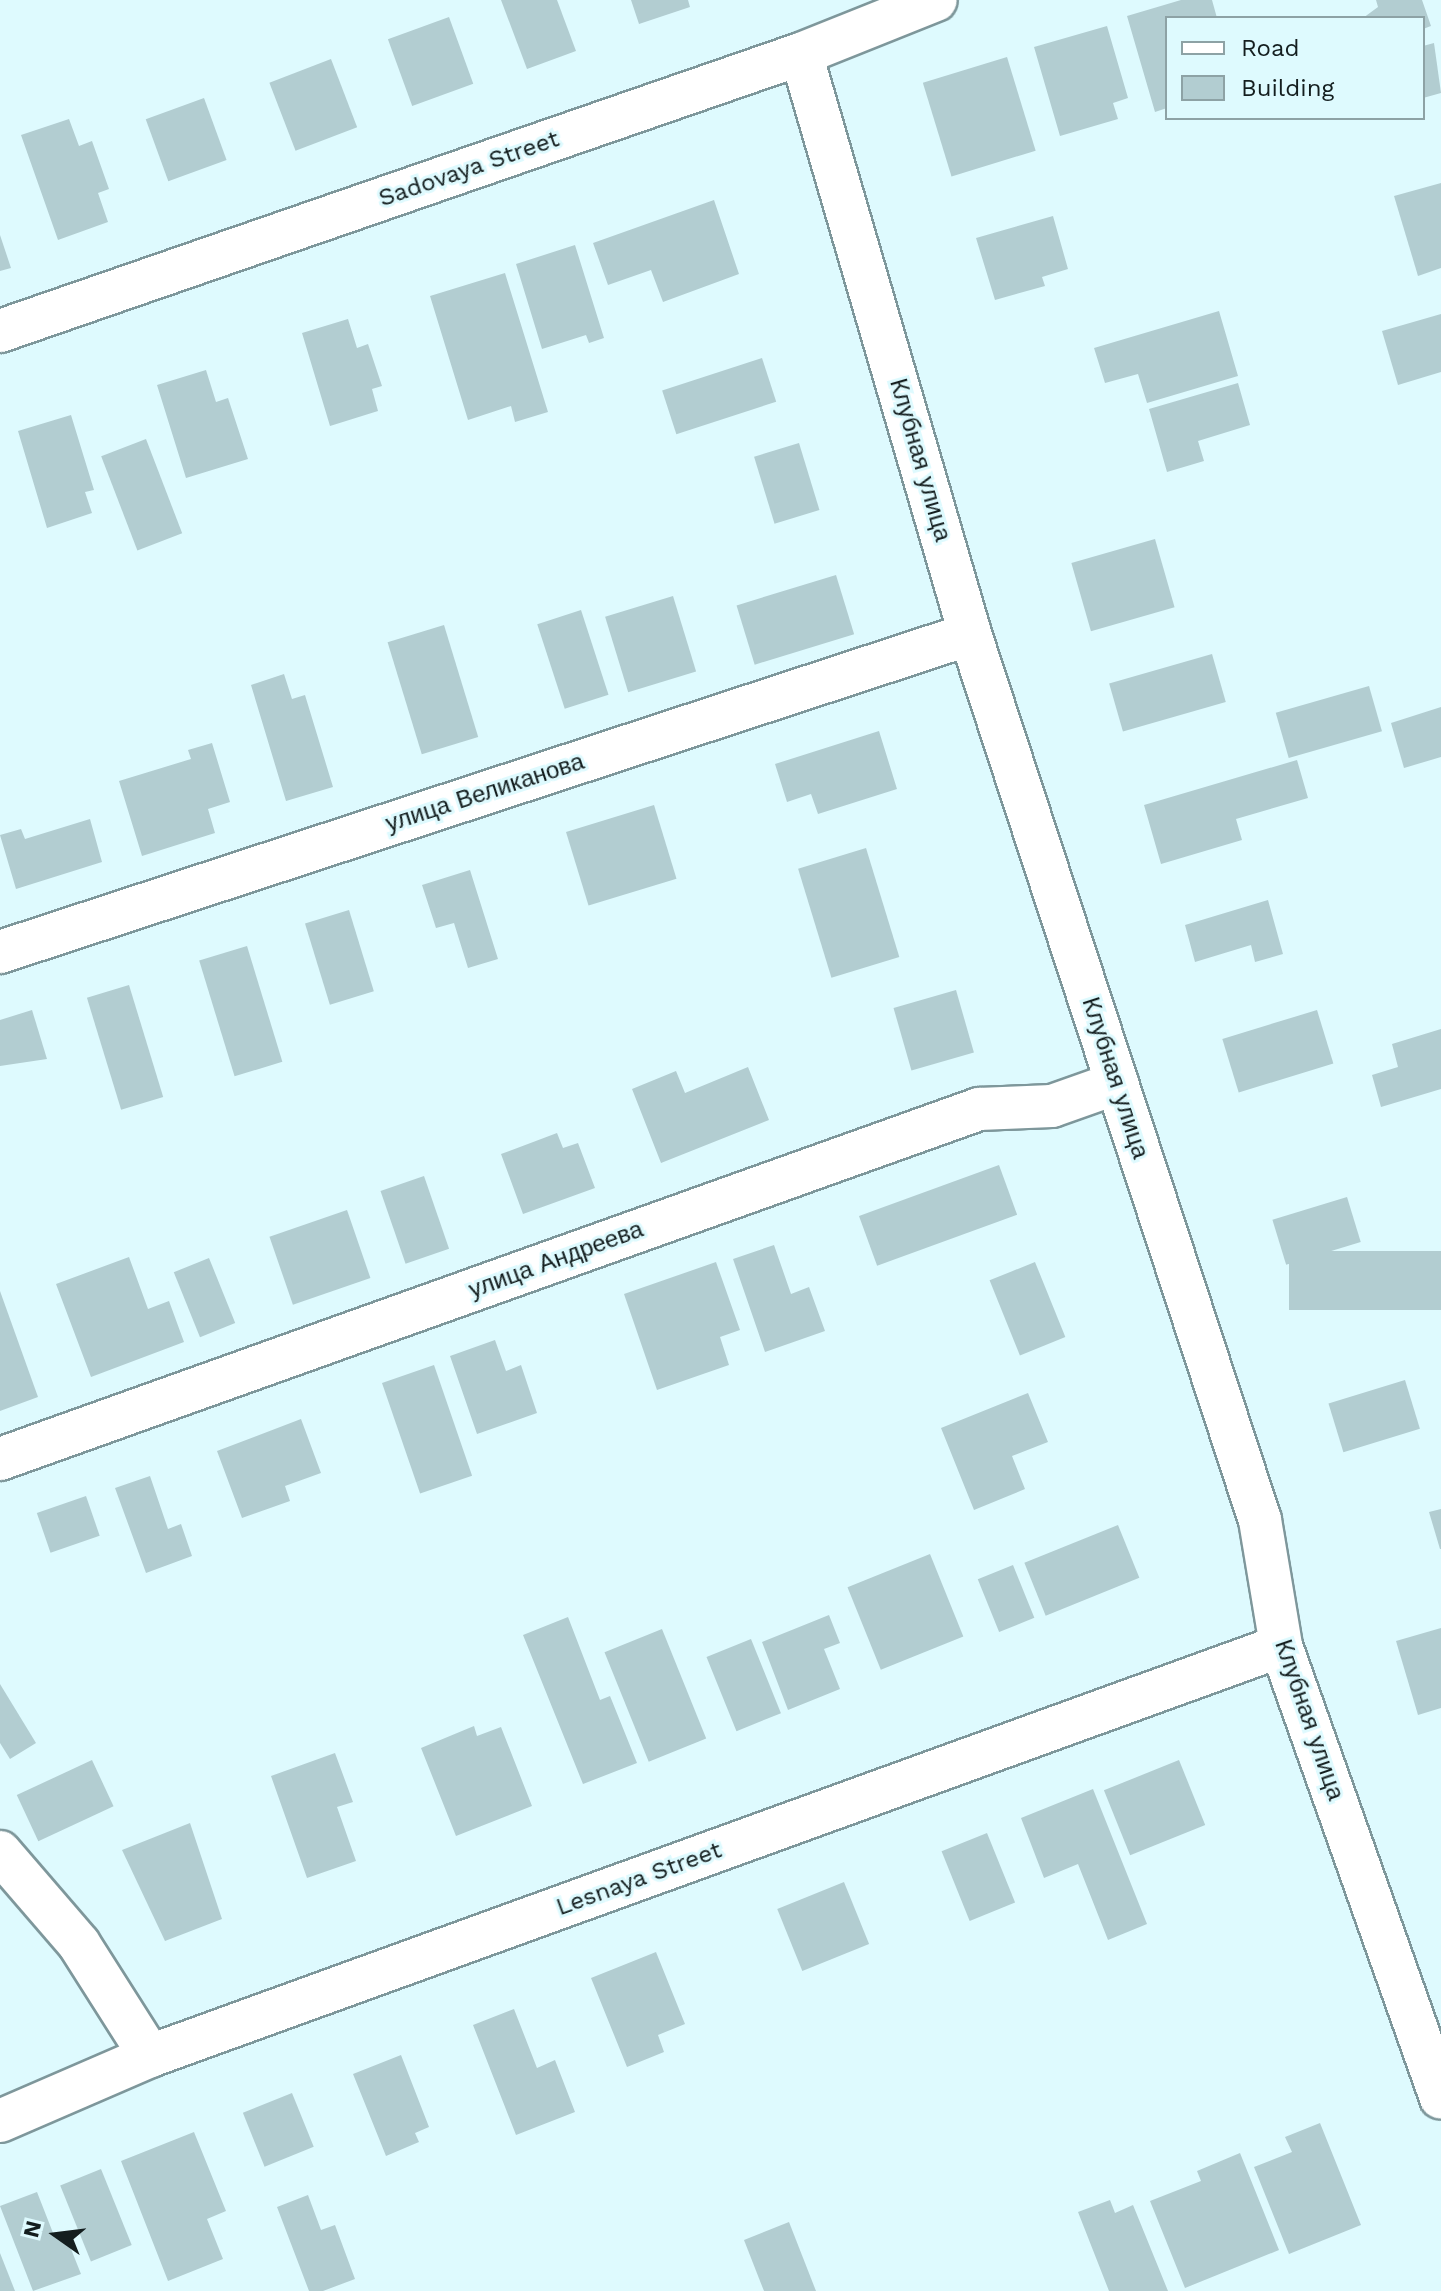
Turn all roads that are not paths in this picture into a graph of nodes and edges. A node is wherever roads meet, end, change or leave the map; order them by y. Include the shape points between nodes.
1 (936, 0) edge
2 (801, 54) junction
3 (0, 331) edge
4 (970, 634) junction
5 (0, 952) edge
6 (1117, 1083) junction
7 (0, 1459) edge
8 (1281, 1646) junction
9 (0, 1852) edge
10 (150, 2056) junction
11 (1441, 2097) edge
12 (0, 2121) edge

1 - 2 street, Sadovaya Street
2 - 3 street, Sadovaya Street
2 - 4 street, Клубная улица
4 - 5 street, улица Великанова
4 - 6 street, Клубная улица
6 - 7 street, улица Андреева via 1052,1106 979,1109
6 - 8 street, Клубная улица via 1260,1520
8 - 10 street, Lesnaya Street
8 - 11 street, Клубная улица
9 - 10 street via 79,1944
10 - 12 street, Lesnaya Street

